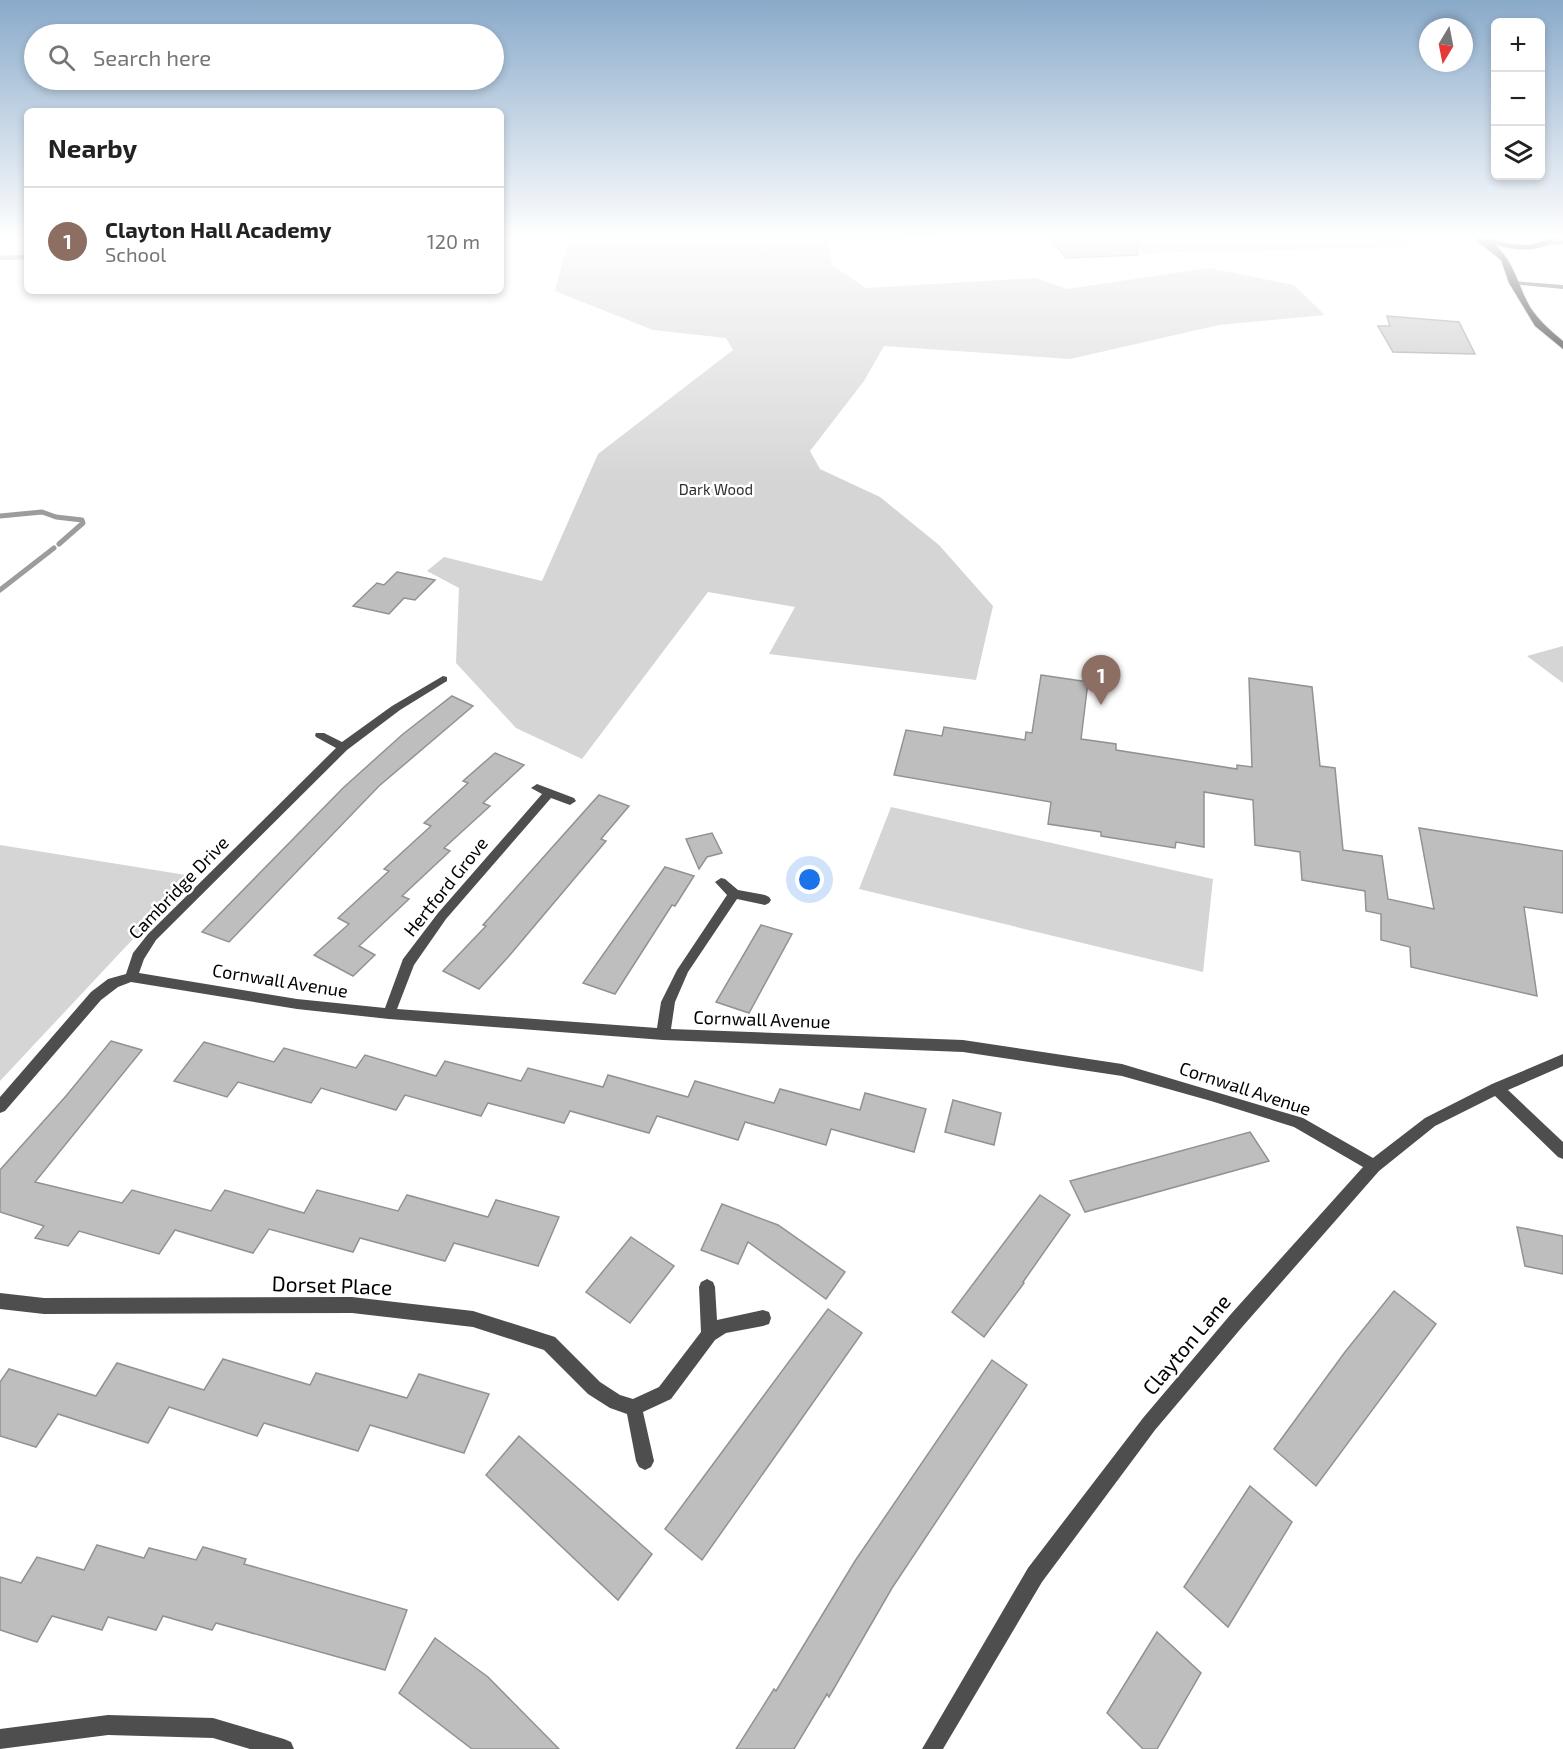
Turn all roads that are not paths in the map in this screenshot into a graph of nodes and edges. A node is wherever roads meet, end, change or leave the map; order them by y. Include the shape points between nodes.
1 (1535, 320) edge
2 (1563, 346) edge
3 (443, 679) dead end
4 (320, 735) dead end
5 (343, 747) junction
6 (570, 801) dead end
7 (721, 882) dead end
8 (734, 894) junction
9 (765, 900) dead end
10 (131, 977) junction
11 (389, 1014) junction
12 (663, 1035) junction
13 (1563, 1060) edge
14 (1497, 1088) junction
15 (0, 1107) edge
16 (1563, 1152) edge
17 (1374, 1166) junction
18 (707, 1287) dead end
19 (0, 1301) edge
20 (763, 1318) dead end
21 (709, 1334) junction
22 (634, 1408) junction
23 (645, 1461) dead end
24 (0, 1739) edge
25 (284, 1749) edge
26 (932, 1749) edge

1 - 2 main road
3 - 5 street, Cambridge Drive
4 - 5 street
5 - 10 street, Cambridge Drive via 152,937 138,957
6 - 11 street, Hertford Grove via 543,791 408,963
7 - 8 street
8 - 9 street
8 - 12 street via 684,970 668,1002
10 - 11 street, Cornwall Avenue via 297,1004
10 - 15 street via 113,983 96,996
11 - 12 street, Cornwall Avenue
12 - 17 street, Cornwall Avenue via 963,1046 1122,1070 1298,1122
13 - 14 street, Clayton Lane
14 - 16 street
14 - 17 street, Clayton Lane via 1430,1122
17 - 26 street, Clayton Lane via 1149,1424 1035,1575
18 - 21 street
19 - 22 street, Dorset Place via 45,1306 352,1305 473,1319 549,1343 594,1388
20 - 21 street via 723,1325
21 - 22 street via 665,1393
22 - 23 street
24 - 25 street via 108,1725 213,1728

